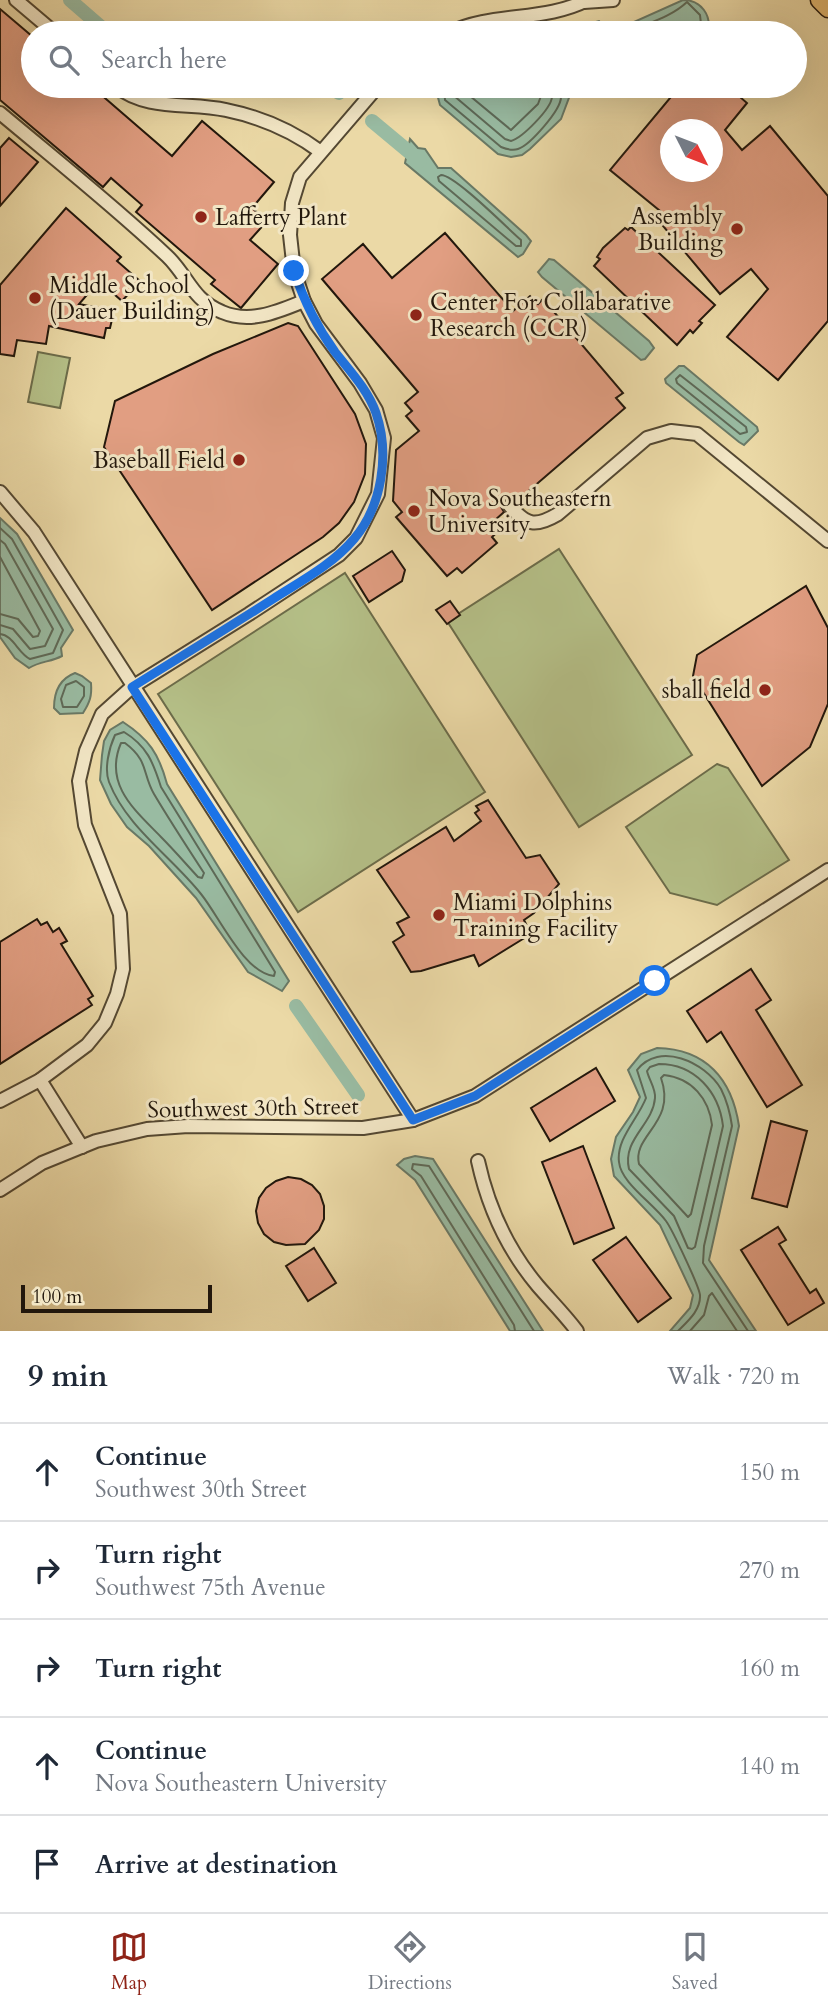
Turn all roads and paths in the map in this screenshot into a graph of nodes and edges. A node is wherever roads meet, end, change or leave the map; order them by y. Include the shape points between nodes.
1 (16, 0) edge
2 (613, 0) edge
3 (819, 0) edge
4 (586, 1) edge
5 (828, 9) edge
6 (41, 21) edge
7 (494, 21) edge
8 (139, 98) edge
9 (368, 98) edge
10 (0, 113) edge
11 (321, 152) junction
12 (304, 301) junction
13 (0, 492) edge
14 (510, 506) dead end
15 (828, 541) edge
16 (132, 687) junction
17 (828, 870) edge
18 (40, 1080) junction
19 (0, 1101) edge
20 (413, 1120) junction
21 (82, 1147) junction
22 (478, 1161) dead end
23 (0, 1190) edge
24 (577, 1331) edge

1 - 6 street
2 - 4 street
3 - 5 main road
4 - 7 street via 562,10
8 - 11 street via 237,113 286,130
9 - 11 street
10 - 12 street via 169,258 209,306 254,318
11 - 12 street via 300,177 292,203 294,271
12 - 16 street via 376,411 384,438 379,494 356,538 339,555
13 - 16 street via 34,532
14 - 15 street via 521,519 543,523 647,438 671,430 685,431 697,434
16 - 18 street via 102,714 79,781 85,825 120,914 123,969 105,1023 88,1045
16 - 20 street
17 - 20 street, Southwest 30th Street via 475,1096
18 - 19 street
18 - 21 street
20 - 21 street, Southwest 30th Street via 363,1128 147,1129
21 - 23 street, Southwest 30th Street via 42,1163
22 - 24 street via 484,1191 513,1253

